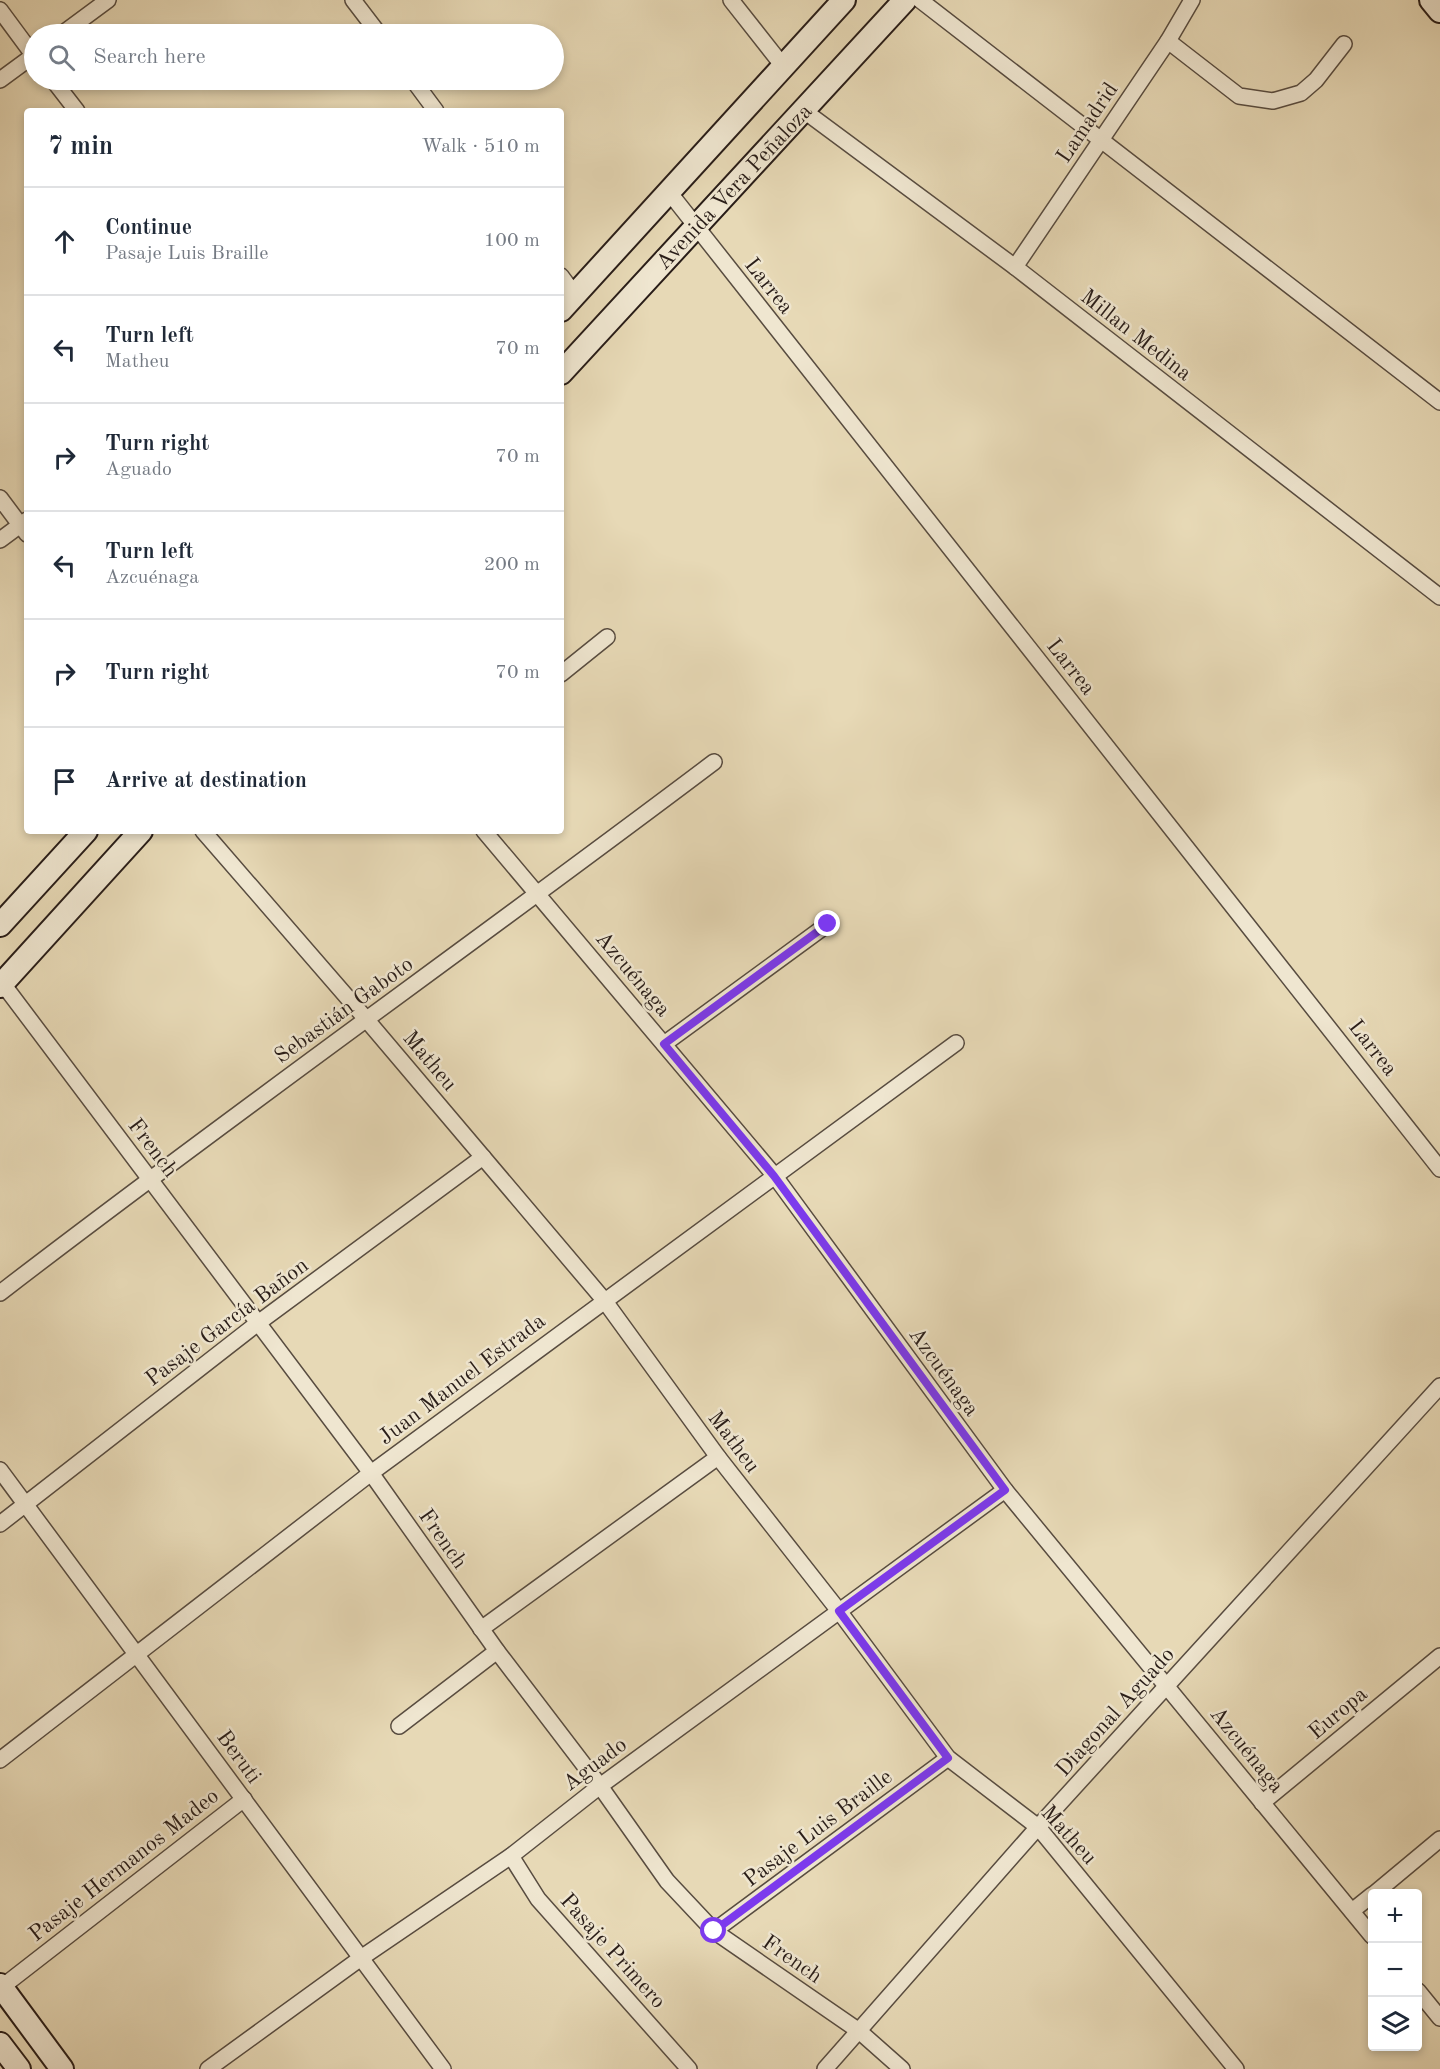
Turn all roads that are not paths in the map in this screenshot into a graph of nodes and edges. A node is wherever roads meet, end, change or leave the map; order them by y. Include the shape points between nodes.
1 (108, 0) edge
2 (353, 0) edge
3 (731, 0) edge
4 (844, 0) edge
5 (906, 0) edge
6 (920, 0) edge
7 (1431, 0) edge
8 (1189, 1) edge
9 (0, 10) edge
10 (1440, 11) edge
11 (76, 24) edge
12 (371, 24) edge
13 (1168, 41) junction
14 (24, 42) edge
15 (1344, 44) dead end
16 (24, 62) edge
17 (783, 66) junction
18 (0, 80) edge
19 (61, 90) edge
20 (420, 90) edge
21 (75, 108) edge
22 (434, 108) edge
23 (803, 110) junction
24 (1102, 139) junction
25 (669, 192) junction
26 (695, 228) junction
27 (1015, 267) junction
28 (564, 287) edge
29 (568, 302) edge
30 (564, 370) edge
31 (1440, 402) edge
32 (0, 498) edge
33 (24, 525) edge
34 (24, 527) edge
35 (0, 540) edge
36 (1440, 597) edge
37 (607, 637) dead end
38 (564, 672) edge
39 (714, 762) dead end
40 (83, 834) edge
41 (138, 834) edge
42 (206, 834) edge
43 (487, 834) edge
44 (539, 894) junction
45 (828, 924) dead end
46 (0, 925) edge
47 (1, 983) edge
48 (366, 1019) junction
49 (956, 1043) dead end
50 (664, 1044) junction
51 (483, 1157) junction
52 (1440, 1169) edge
53 (774, 1176) junction
54 (149, 1179) junction
55 (0, 1293) edge
56 (604, 1300) junction
57 (258, 1323) junction
58 (1440, 1386) edge
59 (718, 1457) junction
60 (0, 1470) edge
61 (371, 1473) junction
62 (1005, 1490) junction
63 (25, 1504) junction
64 (0, 1524) edge
65 (839, 1611) junction
66 (481, 1629) junction
67 (497, 1651) junction
68 (136, 1654) junction
69 (1440, 1656) edge
70 (1167, 1686) junction
71 (399, 1726) dead end
72 (948, 1758) junction
73 (0, 1760) edge
74 (600, 1786) junction
75 (244, 1799) junction
76 (1262, 1803) junction
77 (1038, 1827) junction
78 (1440, 1839) edge
79 (510, 1856) junction
80 (1379, 1889) edge
81 (1368, 1898) edge
82 (1352, 1911) junction
83 (714, 1931) junction
84 (1368, 1931) edge
85 (361, 1958) junction
86 (1, 1986) edge
87 (1422, 1995) edge
88 (1440, 2018) edge
89 (859, 2031) junction
90 (0, 2044) edge
91 (19, 2069) edge
92 (62, 2069) edge
93 (208, 2069) edge
94 (443, 2069) edge
95 (689, 2069) edge
96 (825, 2069) edge
97 (903, 2069) edge
98 (1236, 2069) edge

1 - 11 street
2 - 12 street
3 - 17 street
4 - 17 main road, Avenida Vera Peñaloza
5 - 23 main road, Avenida Vera Peñaloza
6 - 24 street
7 - 10 main road
8 - 13 street, Lamadrid
9 - 14 street
13 - 15 street via 1239,96 1273,101 1300,93 1316,80
13 - 24 street, Lamadrid
16 - 18 street
17 - 25 main road, Avenida Vera Peñaloza
19 - 21 street
20 - 22 street
23 - 26 main road, Avenida Vera Peñaloza
23 - 27 street, Millan Medina
24 - 27 street, Lamadrid
24 - 31 street
25 - 26 street, Larrea
25 - 29 main road, Avenida Vera Peñaloza
26 - 30 main road, Avenida Vera Peñaloza
26 - 52 street, Larrea
27 - 36 street, Millan Medina
28 - 29 street
32 - 33 street
34 - 35 street
37 - 38 street
39 - 44 street, Sebastián Gaboto
40 - 46 main road
41 - 47 main road
42 - 48 street, Matheu
43 - 44 street, Azcuénaga
44 - 48 street, Sebastián Gaboto
44 - 50 street, Azcuénaga
45 - 50 street
47 - 54 street, French
48 - 51 street, Matheu
48 - 54 street, Sebastián Gaboto
49 - 53 street, Juan Manuel Estrada
50 - 53 street, Azcuénaga
51 - 56 street, Matheu
51 - 57 street, Pasaje García Bañon
53 - 56 street, Juan Manuel Estrada
53 - 62 street, Azcuénaga
54 - 55 street, Sebastián Gaboto
54 - 57 street, French
56 - 59 street, Matheu
56 - 61 street, Juan Manuel Estrada
57 - 61 street, French
57 - 63 street, Pasaje García Bañon
58 - 70 street, Diagonal Aguado
59 - 65 street, Matheu
59 - 66 street
60 - 63 street, Beruti
61 - 66 street, French
61 - 68 street, Juan Manuel Estrada
62 - 65 street, Aguado
62 - 70 street, Azcuénaga
63 - 64 street, Pasaje García Bañon
63 - 68 street, Beruti
65 - 72 street, Matheu
65 - 74 street, Aguado
66 - 67 street, French
67 - 71 street
67 - 74 street, French
68 - 73 street, Juan Manuel Estrada
68 - 75 street, Beruti
69 - 76 street, Europa
70 - 76 street, Azcuénaga
70 - 77 street, Diagonal Aguado
72 - 77 street, Matheu
72 - 83 street, Pasaje Luis Braille
74 - 79 street, Aguado
74 - 83 street, French via 667,1881
75 - 85 street, Beruti
75 - 86 street, Pasaje Hermanos Madeo
76 - 82 street, Azcuénaga
77 - 89 street, Diagonal Aguado
77 - 98 street, Matheu
78 - 80 street
79 - 85 street, Aguado
79 - 95 street, Pasaje Primero via 538,1899
81 - 82 street
82 - 84 street, Azcuénaga
83 - 89 street, French
85 - 93 street, Aguado
85 - 94 street, Beruti
86 - 92 main road
87 - 88 street
89 - 96 street, Diagonal Aguado
89 - 97 street, French
90 - 91 main road

